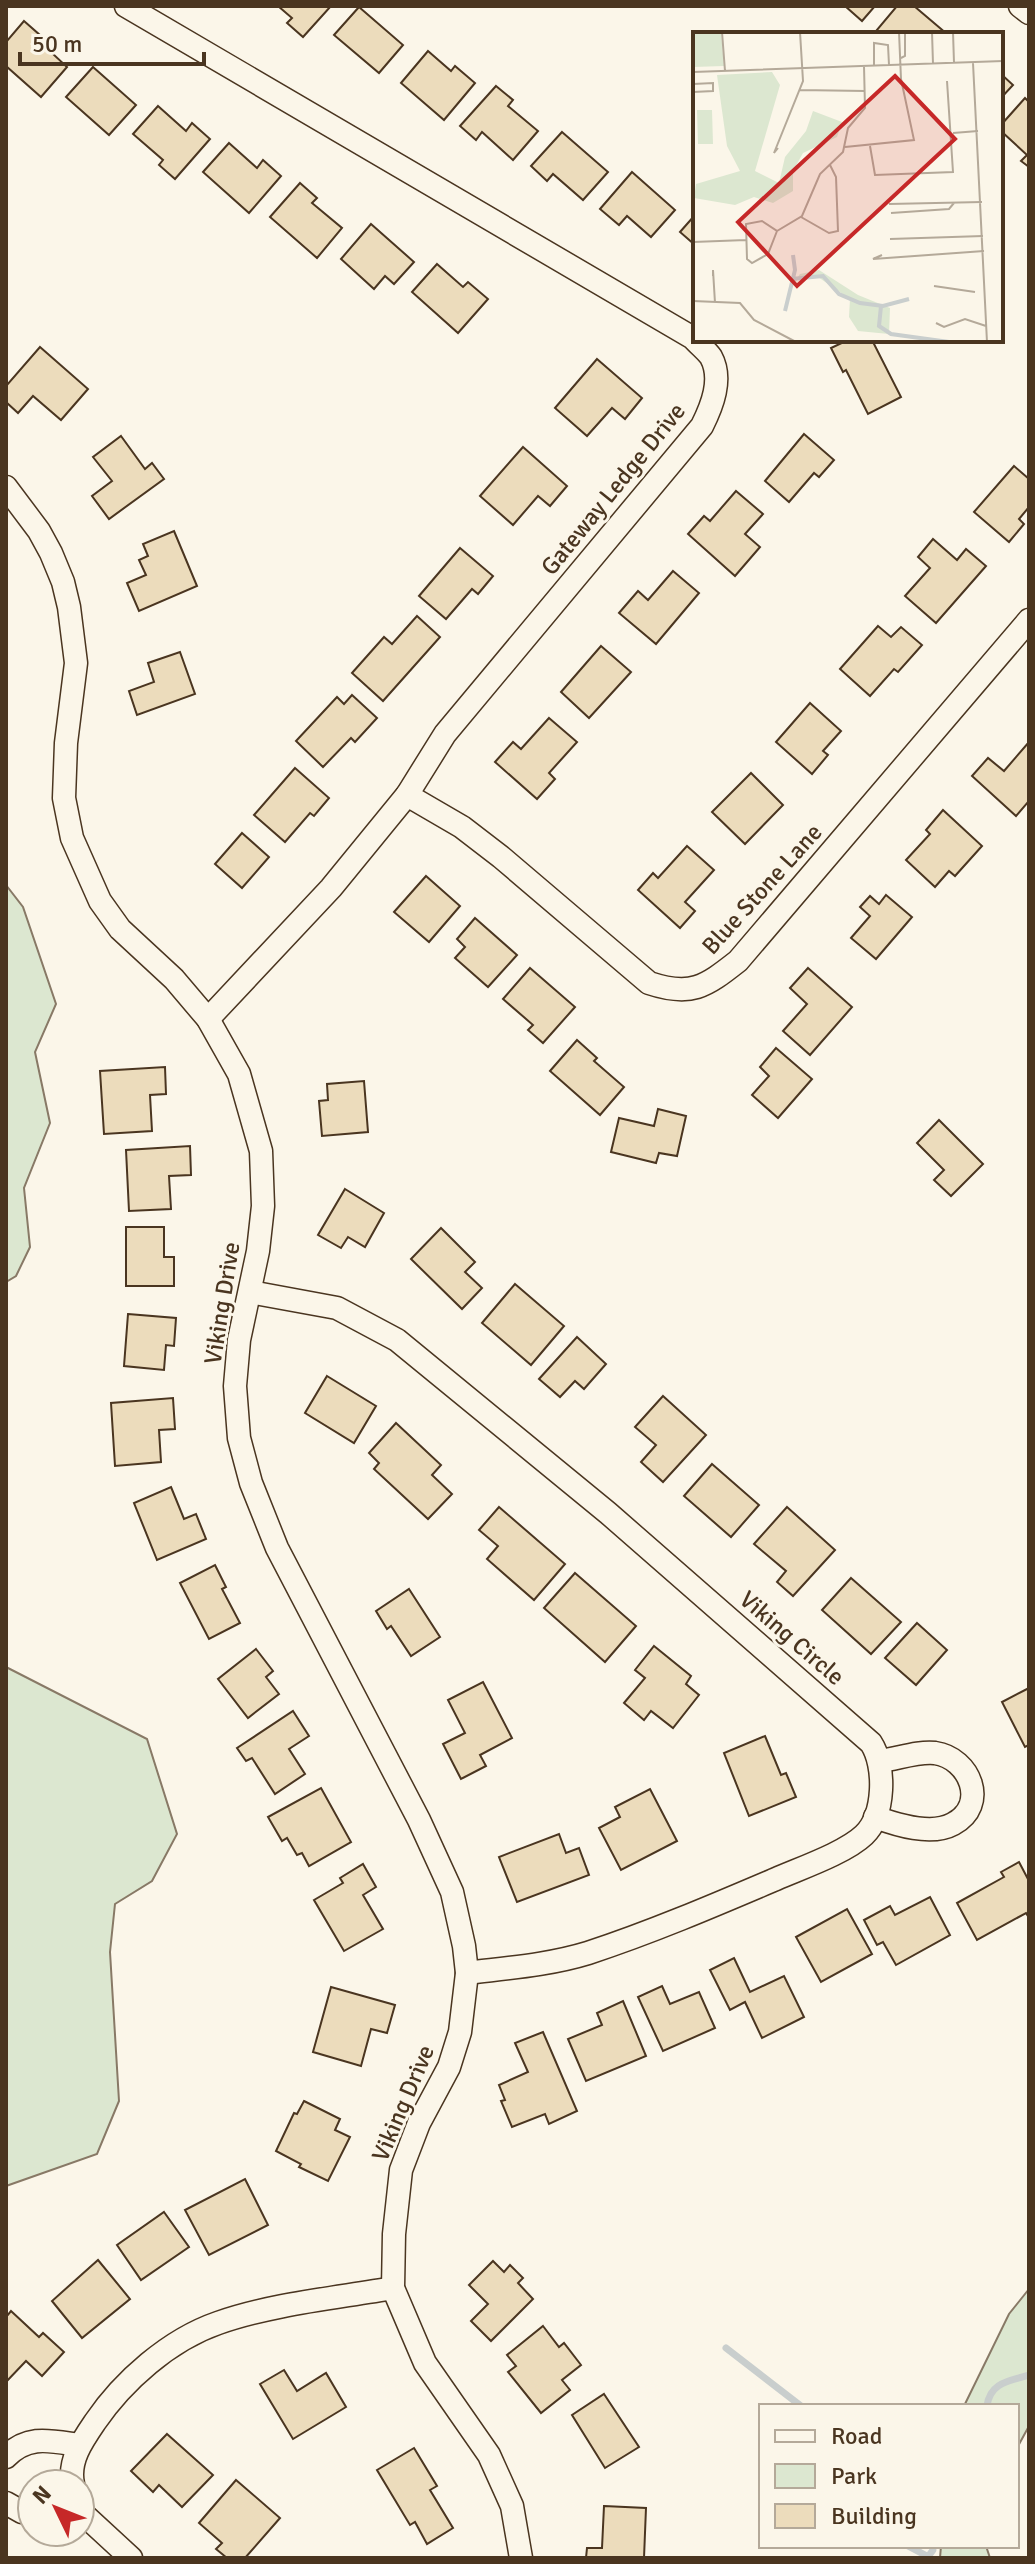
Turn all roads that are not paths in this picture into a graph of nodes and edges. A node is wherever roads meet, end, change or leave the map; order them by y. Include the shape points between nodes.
1 (126, 6) edge
2 (1020, 6) edge
3 (1029, 13) edge
4 (693, 338) edge
5 (697, 342) edge
6 (6, 487) edge
7 (1029, 620) edge
8 (407, 795) junction
9 (208, 1019) junction
10 (250, 1292) junction
11 (880, 1761) junction
12 (875, 1817) junction
13 (467, 1973) junction
14 (393, 2288) junction
15 (79, 2445) junction
16 (6, 2457) edge
17 (72, 2468) edge
18 (96, 2526) edge
19 (131, 2558) edge
20 (521, 2558) edge

1 - 4 street, Gateway Ledge Drive
2 - 3 street
5 - 8 street, Gateway Ledge Drive via 711,357 716,380 713,406 702,426 445,734
6 - 9 street, Viking Drive via 51,553 69,607 76,663 64,798 72,838 100,901 120,929
7 - 8 street, Blue Stone Lane via 738,961 708,984 685,989 649,983 501,857
8 - 9 street, Gateway Ledge Drive via 331,888
9 - 10 street, Viking Drive via 239,1074 261,1151 263,1206
10 - 11 street, Viking Circle via 337,1308 397,1340 724,1613 871,1743
10 - 13 street, Viking Drive via 235,1386 239,1438 251,1483 277,1548 449,1885
11 - 12 street via 882,1788
11 - 12 street via 944,1756 969,1776 973,1794 963,1817 947,1827 912,1827
12 - 13 street via 864,1836 746,1892 586,1953
13 - 14 street, Viking Drive via 460,2032 449,2067 401,2170
14 - 15 street via 215,2324 130,2380
14 - 20 street via 425,2363 489,2455 512,2506
15 - 16 street via 23,2443
15 - 17 street
18 - 19 street

